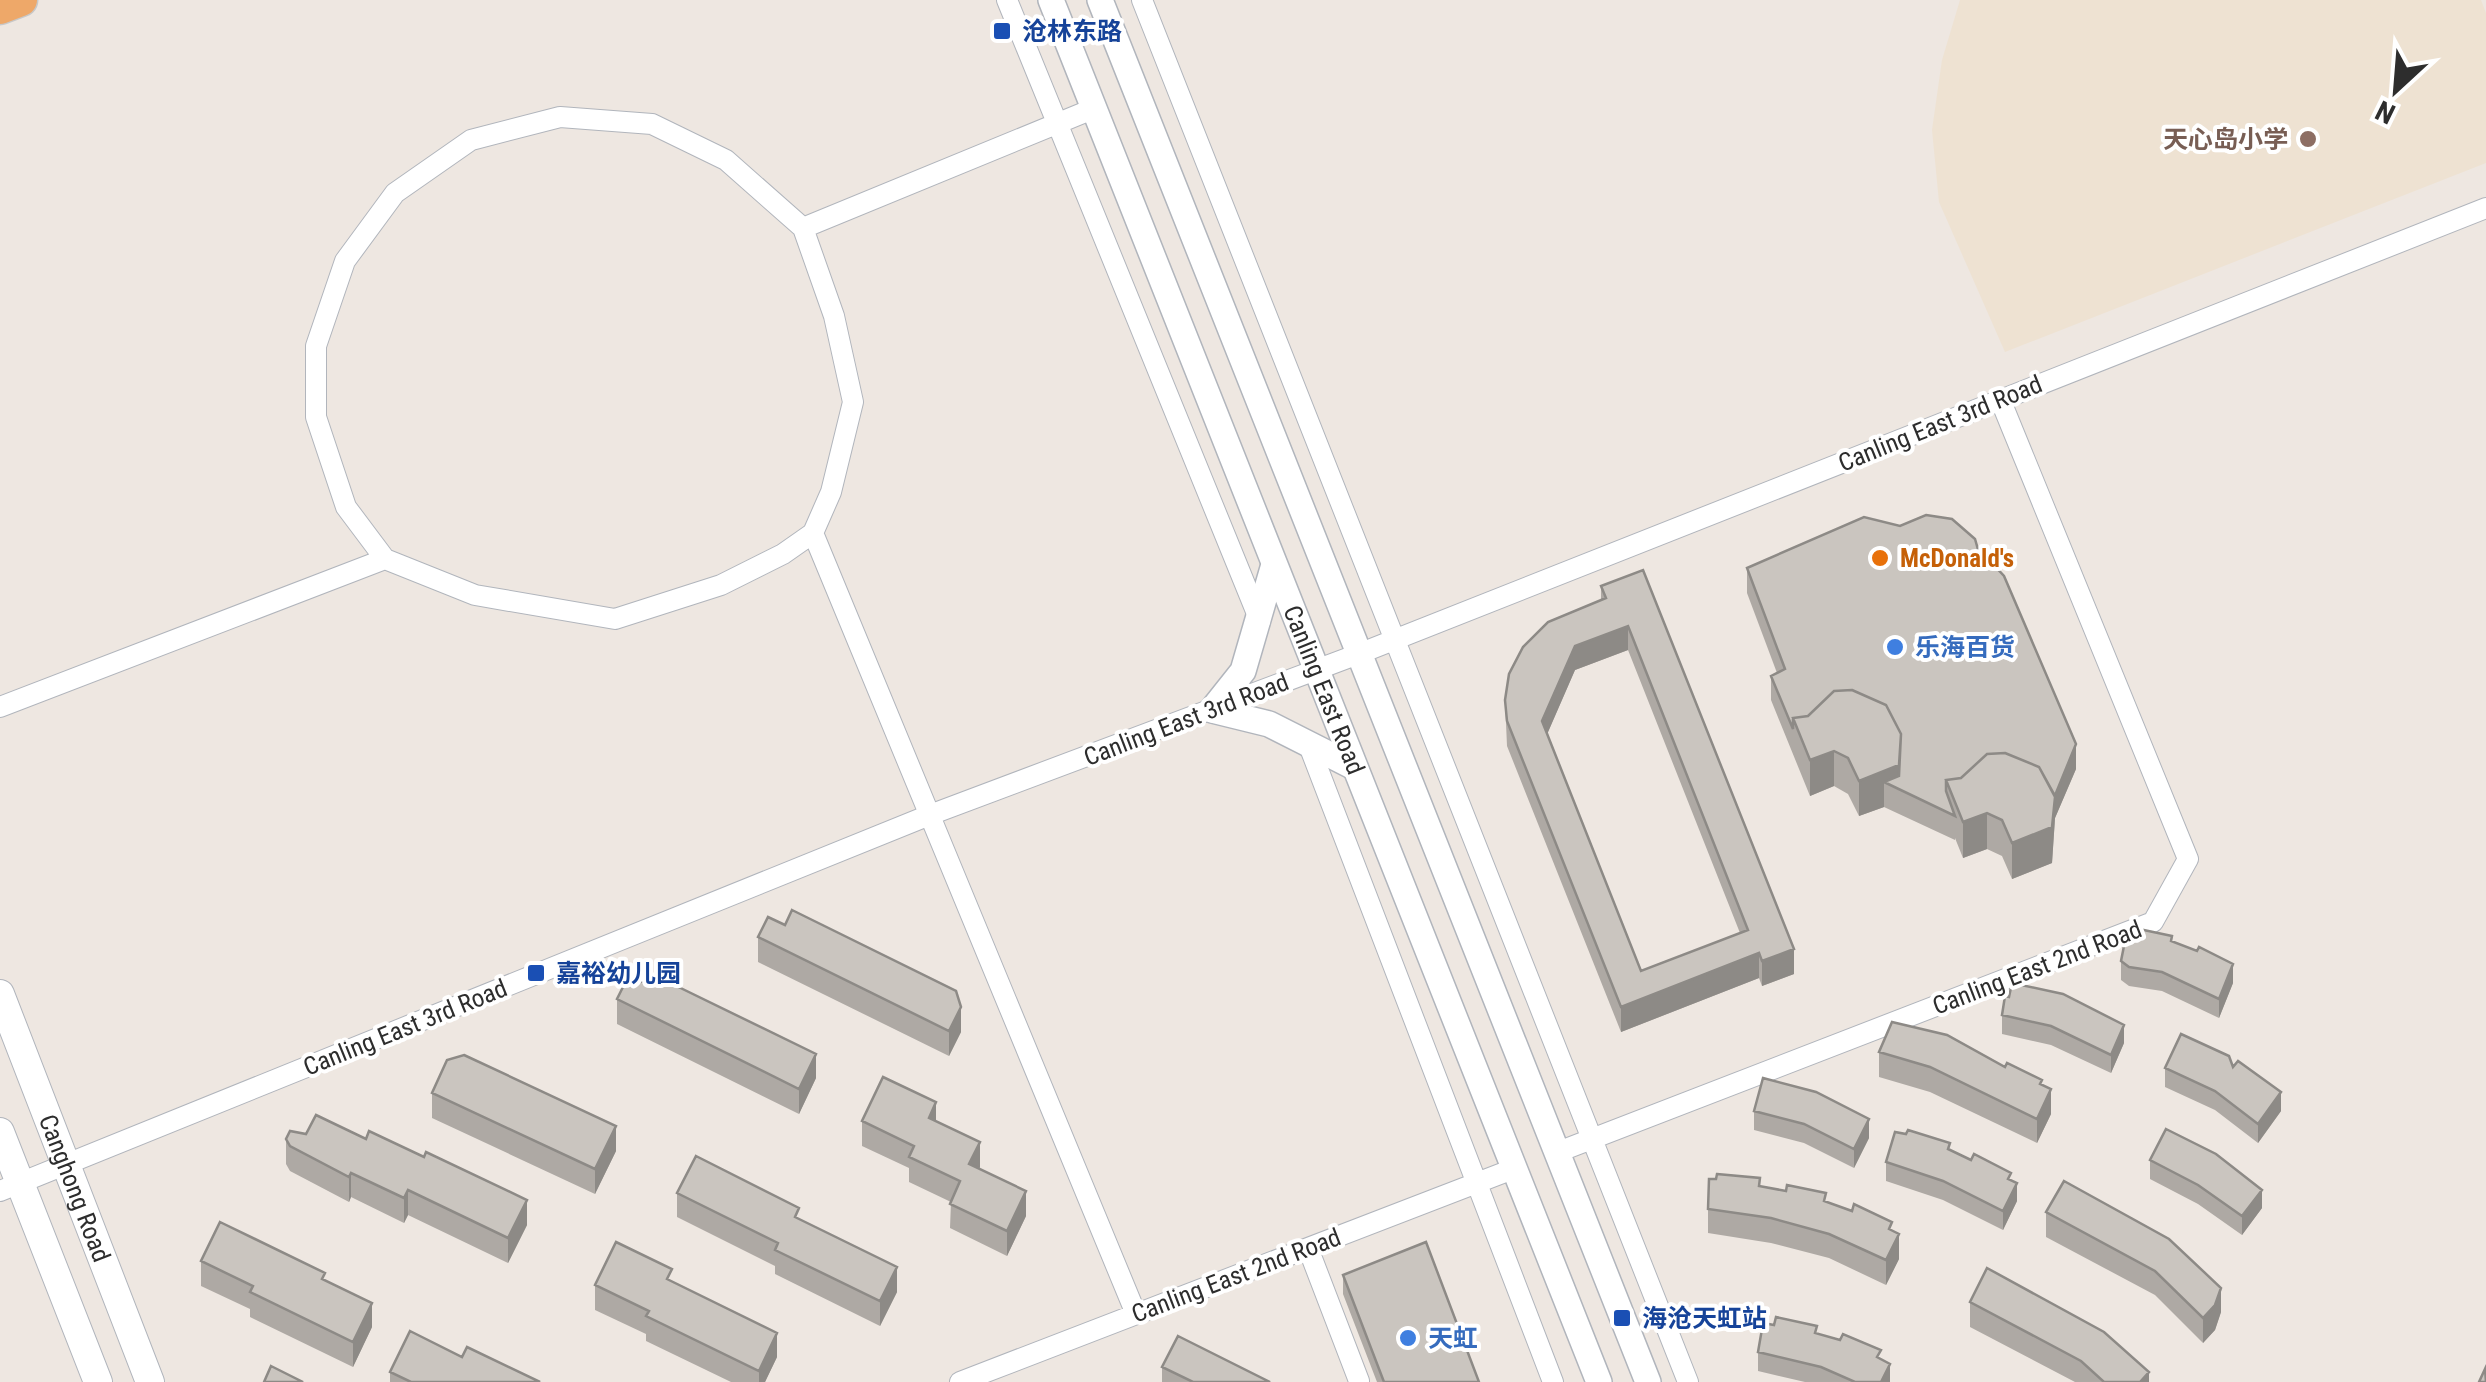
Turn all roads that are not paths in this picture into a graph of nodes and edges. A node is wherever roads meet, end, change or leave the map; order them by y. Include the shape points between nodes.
1 (21, 0) edge
2 (1007, 0) edge
3 (1052, 0) edge
4 (1100, 0) edge
5 (1142, 0) edge
6 (0, 8) edge
7 (1095, 108) junction
8 (1057, 123) junction
9 (2486, 208) edge
10 (803, 228) junction
11 (2000, 399) junction
12 (813, 534) junction
13 (385, 558) junction
14 (1273, 568) junction
15 (1260, 621) junction
16 (1392, 640) junction
17 (1361, 652) junction
18 (1316, 669) junction
19 (0, 707) edge
20 (1212, 710) junction
21 (1308, 743) junction
22 (1354, 767) junction
23 (927, 816) junction
24 (0, 994) edge
25 (0, 1132) edge
26 (1592, 1138) junction
27 (1558, 1152) junction
28 (66, 1165) junction
29 (1512, 1169) junction
30 (1475, 1184) junction
31 (10, 1187) edge
32 (1308, 1248) junction
33 (1136, 1314) junction
34 (1359, 1381) edge
35 (98, 1382) edge
36 (150, 1382) edge
37 (960, 1382) edge
38 (1554, 1382) edge
39 (1599, 1382) edge
40 (1648, 1382) edge
41 (1688, 1382) edge

1 - 6 highway
2 - 8 street
3 - 7 street, Canling East Road
4 - 17 street, Canling East Road
5 - 16 street
7 - 8 street
7 - 14 street, Canling East Road
8 - 10 street
8 - 15 street
9 - 11 street, Canling East 3rd Road
10 - 12 street via 854,402 832,492
10 - 13 street via 726,160 652,124 560,116 471,140 395,193 345,261 316,346 316,417 346,507
11 - 16 street, Canling East 3rd Road
11 - 26 street, Canling East 2nd Road via 2188,859 2153,922
12 - 13 street via 721,585 615,619 475,595
12 - 23 street
13 - 19 street
14 - 15 street
14 - 18 street, Canling East Road
15 - 20 street via 1243,671
16 - 17 street, Canling East 3rd Road
16 - 26 street
17 - 18 street, Canling East 3rd Road
17 - 27 street, Canling East Road
18 - 20 street, Canling East 3rd Road
18 - 22 street, Canling East Road
20 - 21 street via 1269,724
20 - 23 street, Canling East 3rd Road
21 - 22 street
21 - 30 street
22 - 29 street, Canling East Road
23 - 28 street, Canling East 3rd Road
23 - 33 street
24 - 28 main road, Canghong Road
25 - 31 main road, Canghong Road
26 - 27 street, Canling East 2nd Road
26 - 41 street
27 - 40 street, Canling East Road
28 - 31 street, Canling East 3rd Road
28 - 36 main road, Canghong Road
29 - 30 street, Canling East 2nd Road
29 - 39 street, Canling East Road
30 - 32 street, Canling East 2nd Road
30 - 38 street
31 - 35 main road, Canghong Road
32 - 33 street, Canling East 2nd Road
32 - 34 street
33 - 37 street, Canling East 2nd Road

